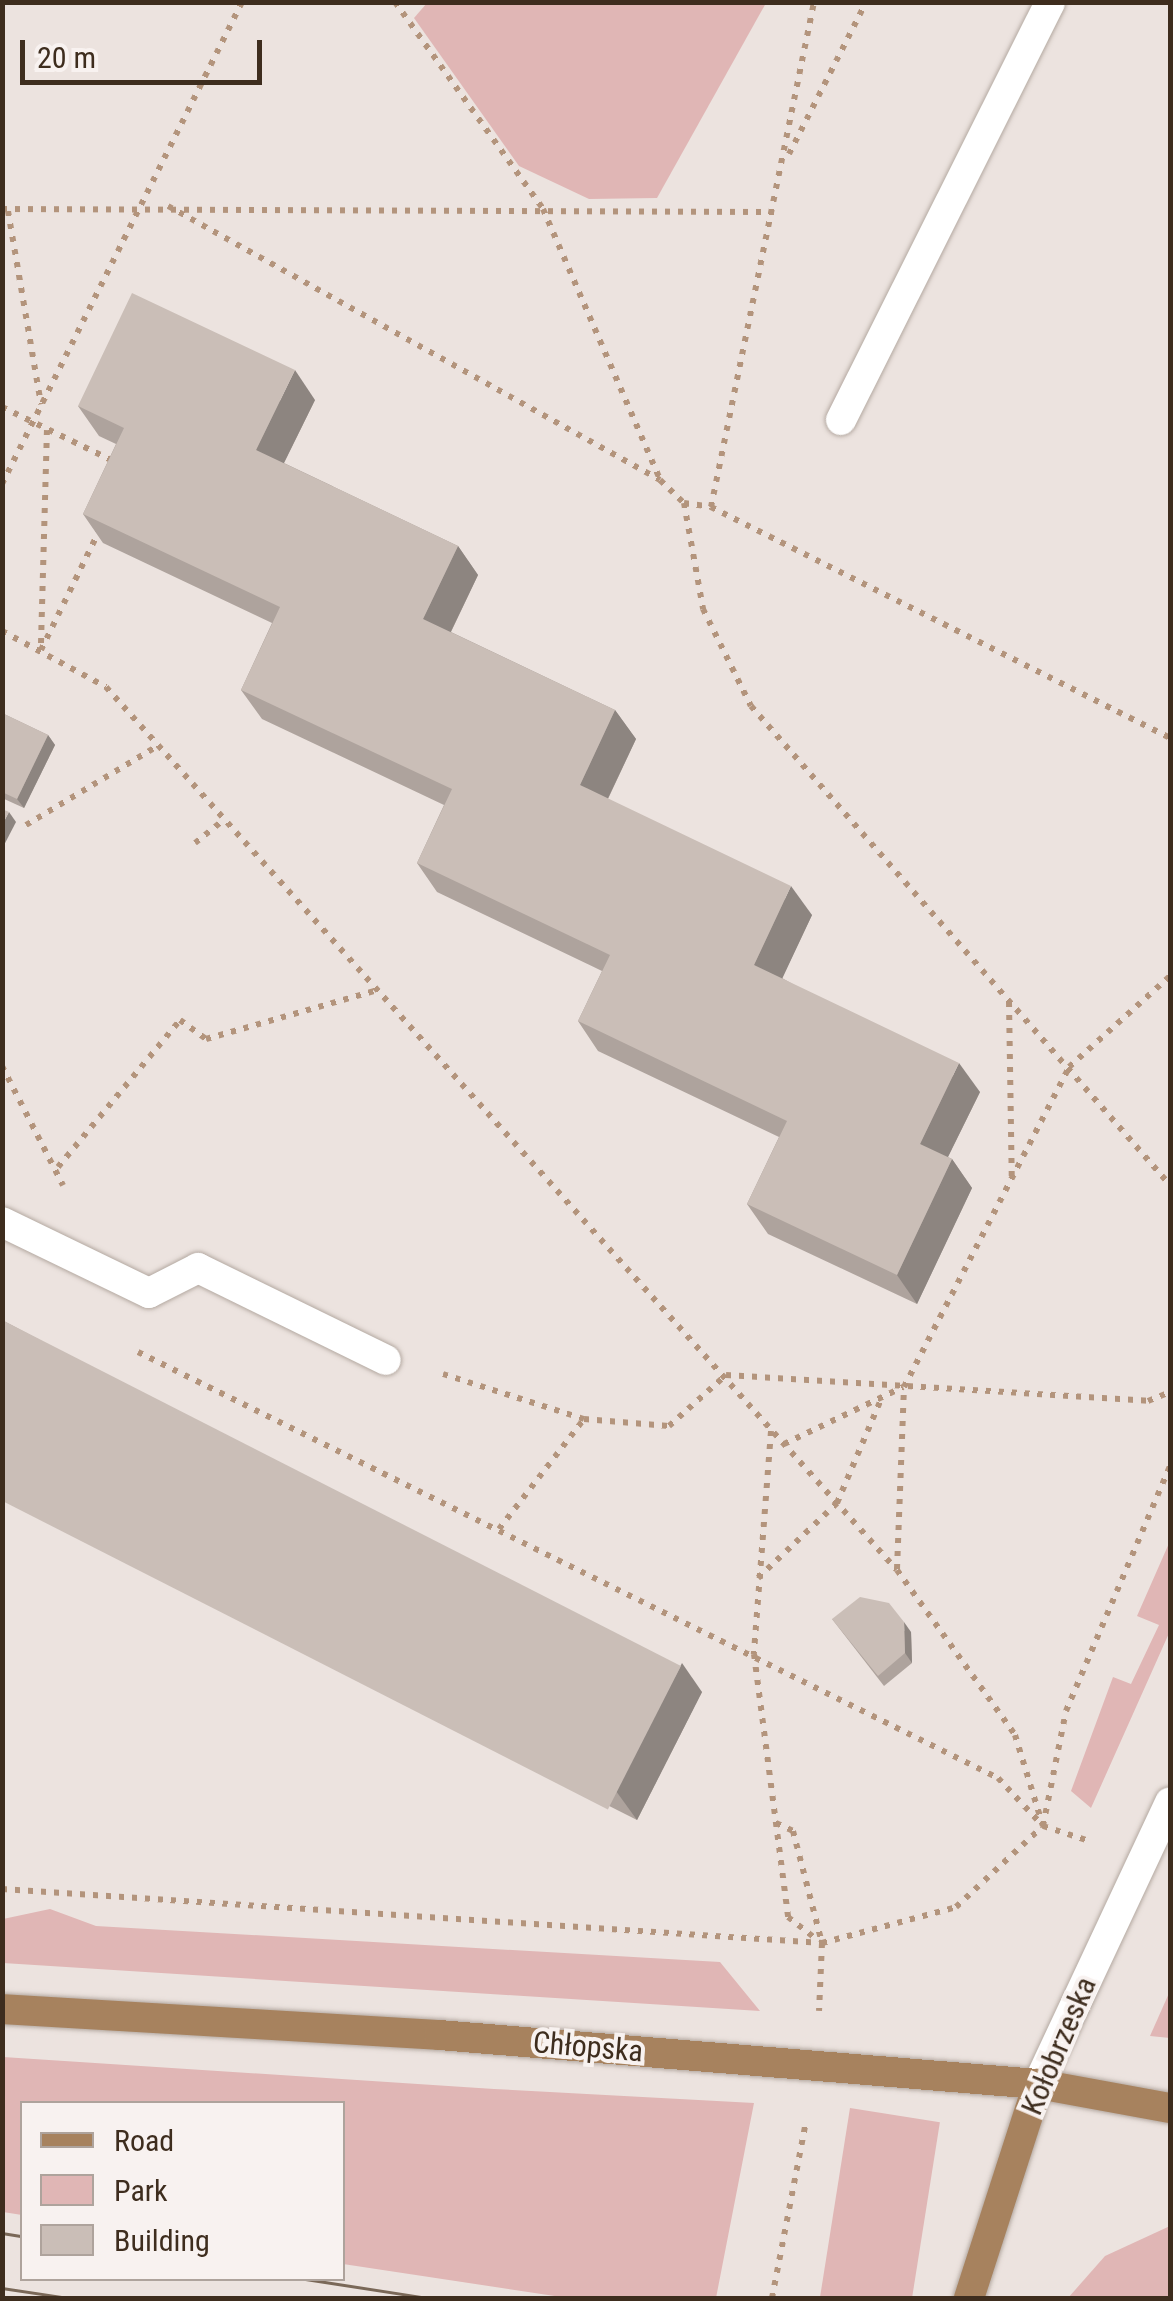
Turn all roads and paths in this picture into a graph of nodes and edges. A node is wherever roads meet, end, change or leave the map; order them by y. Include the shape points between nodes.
1 (242, 2) edge
2 (395, 2) edge
3 (814, 2) edge
4 (866, 2) edge
5 (1050, 2) edge
6 (784, 164) junction
7 (142, 206) junction
8 (168, 206) junction
9 (544, 209) junction
10 (5, 210) edge
11 (774, 212) junction
12 (41, 406) junction
13 (2, 407) edge
14 (841, 420) dead end
15 (33, 423) junction
16 (47, 430) junction
17 (129, 469) edge
18 (660, 480) junction
19 (2, 484) edge
20 (684, 504) junction
21 (711, 507) junction
22 (105, 518) edge
23 (2, 631) edge
24 (41, 650) junction
25 (1170, 738) edge
26 (158, 745) junction
27 (225, 819) junction
28 (26, 825) dead end
29 (195, 844) dead end
30 (1170, 976) edge
31 (378, 990) junction
32 (1008, 1002) junction
33 (1069, 1067) junction
34 (58, 1168) dead end
35 (1012, 1184) junction
36 (1170, 1185) edge
37 (2, 1222) edge
38 (134, 1350) dead end
39 (386, 1360) joint
40 (726, 1376) junction
41 (904, 1387) junction
42 (1170, 1392) edge
43 (882, 1396) junction
44 (584, 1420) junction
45 (771, 1430) junction
46 (784, 1444) junction
47 (1170, 1466) edge
48 (837, 1502) junction
49 (499, 1529) junction
50 (897, 1570) junction
51 (758, 1579) junction
52 (754, 1654) junction
53 (1170, 1802) edge
54 (775, 1823) junction
55 (1043, 1826) junction
56 (1086, 1840) dead end
57 (2, 1890) edge
58 (822, 1943) junction
59 (2, 2009) edge
60 (819, 2012) dead end
61 (1038, 2084) junction
62 (810, 2101) dead end
63 (1170, 2108) edge
64 (772, 2298) edge
65 (970, 2298) edge

1 - 7 path
2 - 9 path
3 - 6 path
4 - 6 path
5 - 14 street
6 - 11 path
7 - 8 path
7 - 10 path
7 - 12 path
8 - 9 path
8 - 18 path
9 - 11 path
9 - 18 path
10 - 12 path
11 - 21 path
12 - 15 path
13 - 15 path
15 - 16 path
15 - 19 path
16 - 17 path
16 - 24 path
18 - 20 path
20 - 21 path
20 - 32 path via 704,609 751,706
21 - 25 path
22 - 24 path
23 - 24 path
24 - 26 path via 106,687
26 - 27 path
26 - 28 path
27 - 29 path
27 - 31 path
30 - 33 path
31 - 34 path via 206,1039 180,1020
31 - 40 path
32 - 33 path
32 - 35 path
33 - 35 path
33 - 36 path
35 - 41 path
37 - 39 street via 148,1293 198,1268
38 - 49 path
39 - 44 path via 493,1386
40 - 41 path
40 - 44 path via 669,1426
40 - 45 path
41 - 42 path via 1148,1401
41 - 43 path
41 - 50 path
43 - 46 path
43 - 48 path
44 - 49 path
45 - 46 path
45 - 51 path
46 - 48 path
47 - 55 path via 1066,1711
48 - 50 path
48 - 51 path
49 - 52 path
50 - 55 path via 1015,1735
51 - 52 path
52 - 54 path
52 - 55 path via 998,1778
53 - 61 street, Kołobrzeska
54 - 58 path via 793,1830
54 - 58 path via 788,1917
55 - 56 path
55 - 58 path via 956,1906
57 - 58 path
58 - 60 path
59 - 61 main road, Chłopska via 439,2035
61 - 63 main road, Chłopska
61 - 65 main road, Kołobrzeska
62 - 64 path

